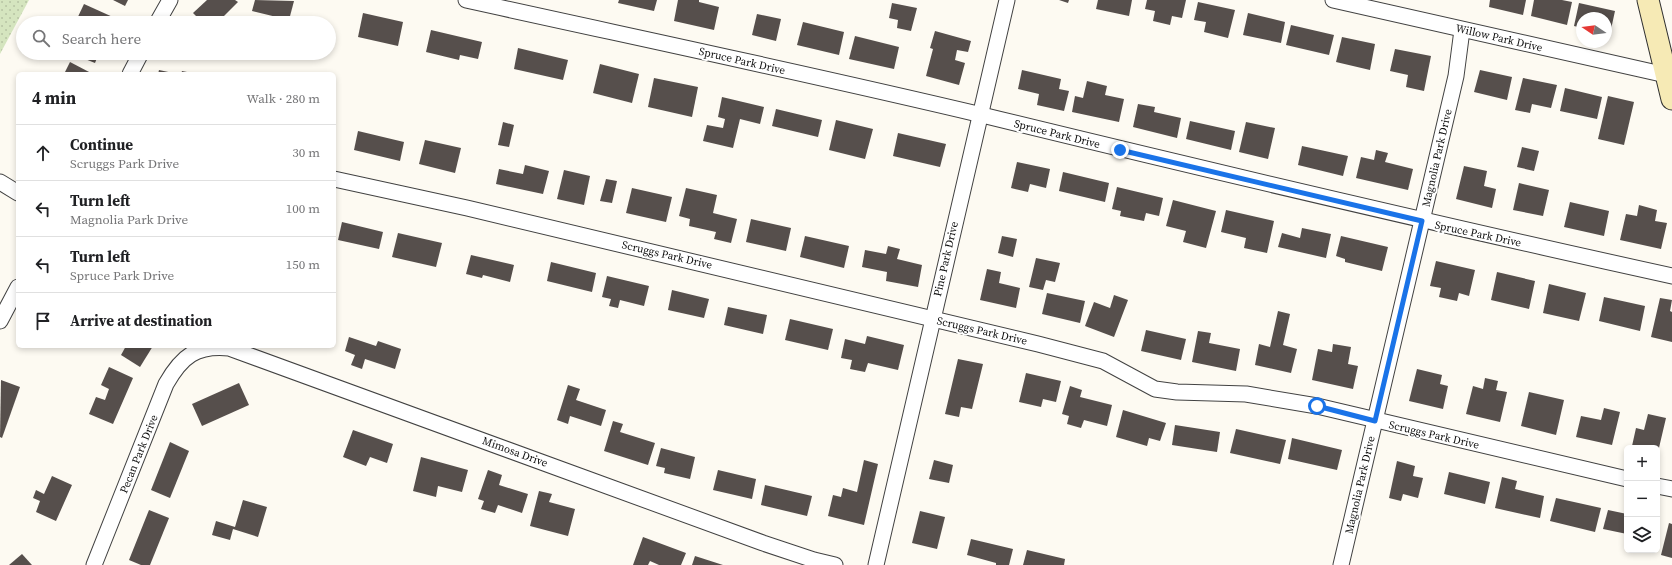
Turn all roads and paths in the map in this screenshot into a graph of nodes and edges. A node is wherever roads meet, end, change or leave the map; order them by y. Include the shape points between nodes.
1 (170, 0) edge
2 (466, 0) edge
3 (1007, 0) edge
4 (1333, 0) edge
5 (1648, 0) edge
6 (161, 16) edge
7 (1462, 30) junction
8 (137, 60) edge
9 (131, 72) edge
10 (1666, 75) junction
11 (1672, 99) edge
12 (980, 115) junction
13 (336, 178) edge
14 (0, 182) edge
15 (16, 192) edge
16 (1422, 221) junction
17 (1672, 276) edge
18 (16, 291) edge
19 (932, 319) junction
20 (0, 321) edge
21 (206, 348) edge
22 (229, 348) edge
23 (195, 352) joint
24 (1375, 421) junction
25 (1624, 478) edge
26 (1660, 487) edge
27 (1672, 489) edge
28 (94, 565) edge
29 (835, 565) edge
30 (876, 565) edge
31 (1341, 565) edge

1 - 6 street
2 - 12 street, Spruce Park Drive
3 - 12 street, Pine Park Drive
4 - 7 street, Willow Park Drive
5 - 10 main road
7 - 10 street, Willow Park Drive
7 - 16 street, Magnolia Park Drive via 1456,76
8 - 9 street
10 - 11 main road
12 - 16 street, Spruce Park Drive
12 - 19 street, Pine Park Drive
13 - 19 street, Scruggs Park Drive
14 - 15 street
16 - 17 street, Spruce Park Drive
16 - 24 street, Magnolia Park Drive
18 - 20 street
19 - 24 street, Scruggs Park Drive via 1103,361 1155,389 1246,394 1317,406
19 - 30 street, Pine Park Drive
21 - 23 street, Mimosa Drive
22 - 29 street, Mimosa Drive via 763,543
23 - 28 street, Pecan Park Drive via 176,368 166,384
24 - 25 street, Scruggs Park Drive
24 - 31 street, Magnolia Park Drive
26 - 27 street

